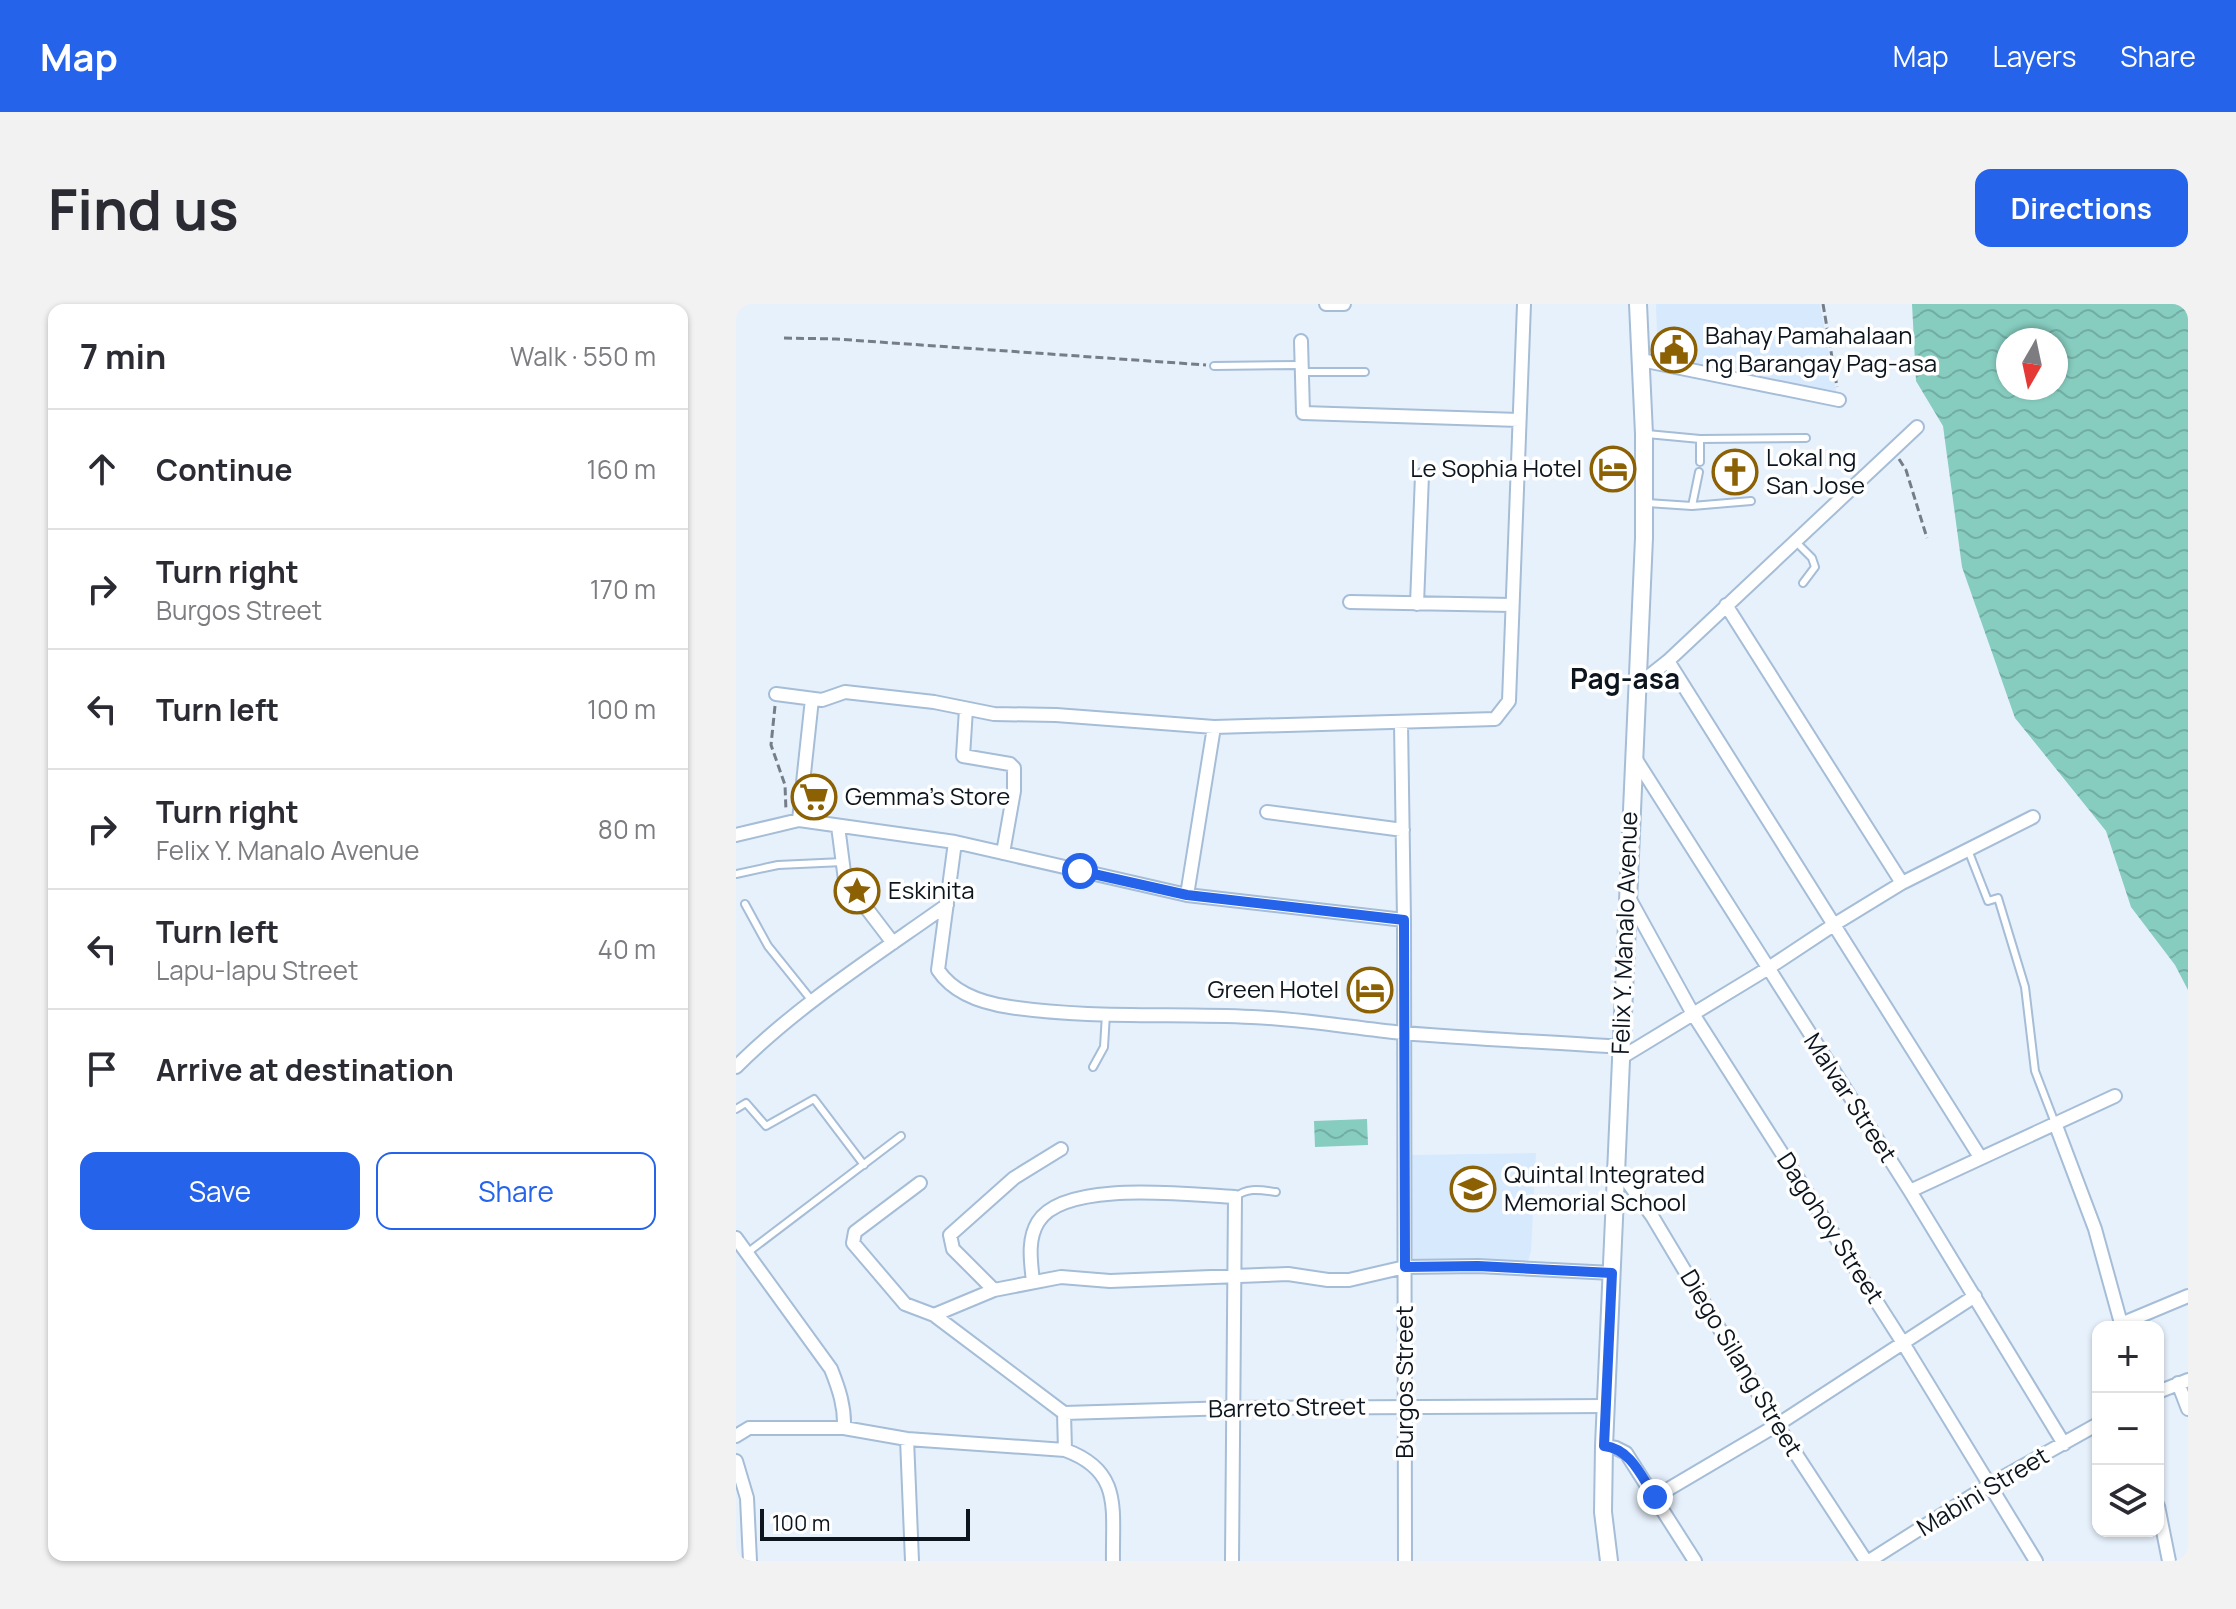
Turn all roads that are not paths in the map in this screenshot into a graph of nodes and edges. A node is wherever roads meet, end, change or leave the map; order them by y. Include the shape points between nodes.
1 (1326, 304) edge
2 (1344, 304) edge
3 (1524, 304) edge
4 (1638, 304) edge
5 (1301, 341) dead end
6 (1641, 360) junction
7 (1214, 366) road end
8 (1302, 368) junction
9 (1365, 372) dead end
10 (1839, 400) road end
11 (1519, 420) junction
12 (1917, 427) dead end
13 (1644, 434) junction
14 (1806, 438) dead end
15 (1700, 439) junction
16 (1700, 462) dead end
17 (1699, 472) dead end
18 (1422, 475) dead end
19 (1751, 501) dead end
20 (1643, 503) junction
21 (1692, 506) junction
22 (1794, 540) junction
23 (1803, 583) dead end
24 (1350, 602) dead end
25 (1417, 604) junction
26 (1512, 605) junction
27 (1726, 605) junction
28 (1668, 661) junction
29 (1639, 684) junction
30 (776, 694) road end
31 (812, 699) junction
32 (966, 709) junction
33 (1401, 723) junction
34 (1214, 727) junction
35 (1633, 755) junction
36 (1267, 812) dead end
37 (2033, 817) dead end
38 (792, 821) junction
39 (838, 826) junction
40 (1403, 830) junction
41 (736, 835) edge
42 (955, 842) junction
43 (1968, 850) junction
44 (1003, 853) junction
45 (843, 862) junction
46 (736, 874) edge
47 (1902, 883) junction
48 (1627, 893) junction
49 (1187, 895) junction
50 (745, 904) dead end
51 (947, 905) junction
52 (1404, 920) junction
53 (1835, 924) junction
54 (893, 943) junction
55 (1767, 969) junction
56 (813, 1002) junction
57 (1106, 1014) junction
58 (1693, 1014) junction
59 (1404, 1033) junction
60 (1620, 1053) junction
61 (736, 1067) edge
62 (1093, 1067) dead end
63 (2115, 1096) dead end
64 (736, 1109) edge
65 (2055, 1123) junction
66 (901, 1136) dead end
67 (1061, 1149) dead end
68 (1980, 1157) junction
69 (864, 1165) junction
70 (1616, 1166) junction
71 (920, 1183) dead end
72 (1910, 1191) junction
73 (1276, 1192) dead end
74 (1235, 1197) junction
75 (736, 1238) edge
76 (747, 1253) junction
77 (1405, 1267) junction
78 (1612, 1273) junction
79 (1233, 1277) junction
80 (1033, 1282) junction
81 (994, 1290) junction
82 (1975, 1296) junction
83 (2188, 1296) edge
84 (934, 1315) junction
85 (2120, 1321) edge
86 (2132, 1321) edge
87 (1903, 1343) junction
88 (2183, 1382) edge
89 (2164, 1390) edge
90 (1404, 1406) junction
91 (1605, 1406) junction
92 (1232, 1408) junction
93 (2188, 1409) edge
94 (1064, 1413) junction
95 (1777, 1425) junction
96 (844, 1428) junction
97 (2092, 1428) edge
98 (736, 1436) edge
99 (907, 1439) junction
100 (2064, 1444) junction
101 (1604, 1446) junction
102 (1065, 1450) junction
103 (736, 1461) edge
104 (1989, 1485) junction
105 (1655, 1497) junction
106 (2164, 1536) edge
107 (750, 1561) edge
108 (912, 1561) edge
109 (1103, 1561) edge
110 (1113, 1561) edge
111 (1232, 1561) edge
112 (1405, 1561) edge
113 (1609, 1561) edge
114 (1695, 1561) edge
115 (1867, 1561) edge
116 (2036, 1561) edge
117 (2169, 1561) edge

1 - 2 street
3 - 11 street
4 - 6 main road, Felix Y. Manalo Avenue
5 - 8 street
6 - 10 street
6 - 13 main road, Felix Y. Manalo Avenue
7 - 8 lane
8 - 9 lane
8 - 11 street via 1303,413
11 - 26 street
12 - 22 street
13 - 15 lane
13 - 20 main road, Felix Y. Manalo Avenue
14 - 15 lane
15 - 16 lane
17 - 21 lane
18 - 25 street
19 - 21 lane
20 - 21 lane
20 - 29 main road, Felix Y. Manalo Avenue
22 - 23 lane via 1815,567
22 - 27 street
24 - 25 street
25 - 26 street
26 - 33 street via 1509,701 1495,719
27 - 28 street
27 - 47 street
28 - 29 street
28 - 53 street
29 - 35 main road, Felix Y. Manalo Avenue
30 - 31 street
31 - 32 street via 845,692
31 - 38 street
32 - 34 street
32 - 44 street via 963,756 1014,768
33 - 34 street
33 - 40 street, Burgos Street
34 - 49 street
35 - 48 main road, Felix Y. Manalo Avenue
35 - 55 street, Malvar Street
36 - 40 street
37 - 43 street
38 - 39 street
38 - 41 street
39 - 42 street
39 - 45 street
40 - 52 street, Burgos Street
42 - 44 street
42 - 51 street
43 - 47 street
43 - 65 lane via 1988,901 1998,898 2025,987 2035,1071
44 - 49 street
45 - 46 lane via 778,865
45 - 54 street via 845,880
47 - 53 street
48 - 58 street, Dagohoy Street
48 - 60 main road, Felix Y. Manalo Avenue
49 - 52 street
50 - 56 lane via 768,946
51 - 54 street
51 - 57 street via 938,970 955,988 977,1000 1010,1007
52 - 59 street, Burgos Street
53 - 55 street
53 - 68 street
54 - 56 street
55 - 58 street
55 - 72 street, Malvar Street
56 - 61 street
57 - 59 street via 1253,1017
57 - 62 lane via 1104,1047
58 - 60 street
58 - 87 street, Dagohoy Street
59 - 60 street
59 - 77 street, Burgos Street
60 - 70 main road, Felix Y. Manalo Avenue
63 - 65 street
64 - 69 lane via 746,1103 766,1126 814,1099
65 - 68 street
65 - 85 street via 2095,1229
66 - 69 lane
67 - 81 street via 1014,1178 950,1235 953,1249
68 - 72 street
69 - 76 lane
70 - 78 main road, Felix Y. Manalo Avenue
70 - 95 street, Diego Silang Street via 1652,1216
71 - 84 street via 855,1232 853,1243 905,1304
72 - 82 street, Malvar Street
73 - 74 lane via 1254,1189
74 - 79 street
74 - 80 street via 1116,1192 1052,1207 1031,1240
75 - 76 street
76 - 96 street via 831,1369
77 - 78 street
77 - 79 street via 1349,1280 1288,1274
77 - 90 street, Burgos Street
78 - 91 main road, Felix Y. Manalo Avenue
79 - 80 street via 1061,1277
79 - 92 street
80 - 81 street
81 - 84 street
82 - 87 street
82 - 100 street, Malvar Street
83 - 86 street
84 - 94 street
87 - 95 street
87 - 104 street, Dagohoy Street
88 - 89 street
88 - 93 street
90 - 91 street, Barreto Street
90 - 92 street, Barreto Street
90 - 112 street, Burgos Street
91 - 101 main road, Felix Y. Manalo Avenue
92 - 94 street, Barreto Street
92 - 111 street
94 - 102 street
95 - 105 street
95 - 115 street, Diego Silang Street
96 - 98 street via 749,1428
96 - 99 street
97 - 100 street, Mabini Street
99 - 102 street
99 - 108 street
100 - 104 street, Mabini Street
101 - 105 street via 1626,1453
101 - 113 main road, Felix Y. Manalo Avenue
102 - 110 street via 1098,1467 1106,1481 1112,1497
103 - 107 street via 747,1498
104 - 115 street, Mabini Street
104 - 116 street, Dagohoy Street
105 - 114 street
106 - 117 street
109 - 110 street

